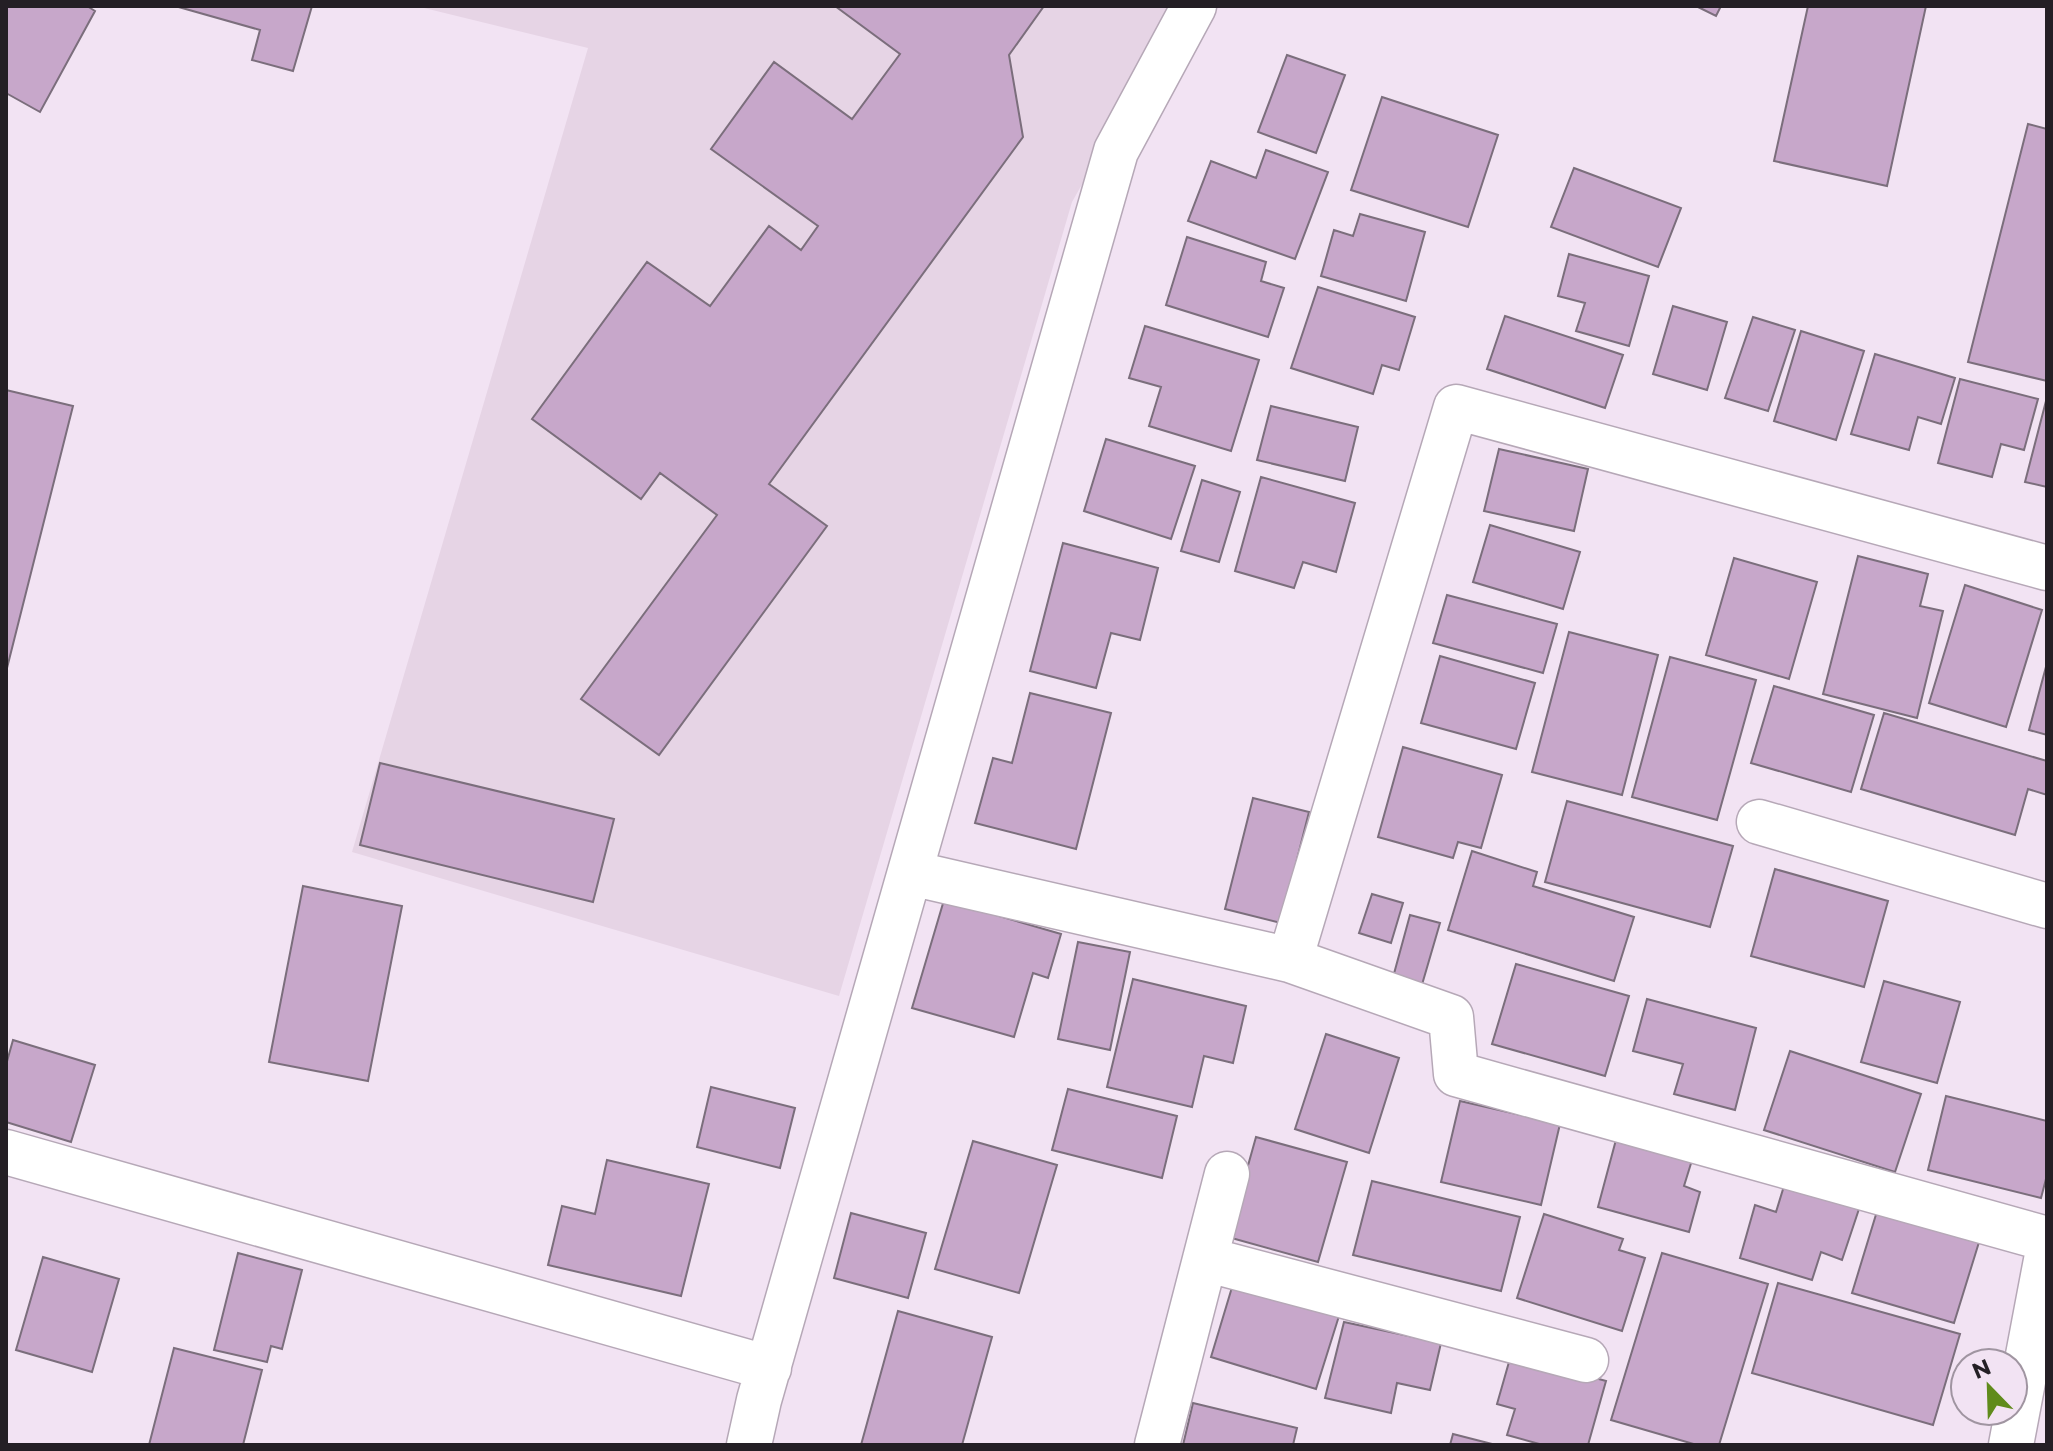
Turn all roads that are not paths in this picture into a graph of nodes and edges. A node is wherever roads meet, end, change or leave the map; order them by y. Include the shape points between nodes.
1 (1194, 6) edge
2 (2047, 568) edge
3 (1759, 822) dead end
4 (911, 873) junction
5 (2047, 906) edge
6 (1290, 960) junction
7 (6, 1152) edge
8 (1227, 1174) dead end
9 (2047, 1239) edge
10 (2047, 1255) edge
11 (1205, 1259) junction
12 (1586, 1360) dead end
13 (769, 1368) junction
14 (749, 1445) edge
15 (1157, 1445) edge
16 (2011, 1445) edge

1 - 4 street via 1116,151
2 - 6 street via 1456,407
3 - 5 street
4 - 6 street
4 - 13 street
6 - 9 street via 1451,1017 1456,1074
7 - 13 street
8 - 11 street
10 - 16 street
11 - 12 street
11 - 15 street
13 - 14 street

